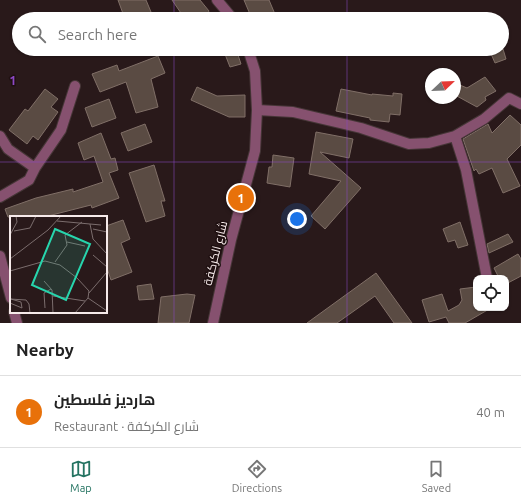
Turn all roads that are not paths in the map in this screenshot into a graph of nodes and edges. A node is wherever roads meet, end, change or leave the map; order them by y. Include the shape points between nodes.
1 (217, 0) edge
2 (227, 12) edge
3 (250, 56) edge
4 (75, 86) dead end
5 (521, 104) edge
6 (258, 110) junction
7 (0, 136) edge
8 (455, 136) junction
9 (35, 168) junction
10 (0, 197) edge
11 (0, 256) edge
12 (486, 275) edge
13 (10, 294) edge
14 (14, 313) edge
15 (17, 323) edge
16 (213, 323) edge

1 - 2 street
3 - 6 street, شارع الكركفة via 255,71
4 - 9 street via 61,130
5 - 8 street via 509,98 484,119
6 - 8 street via 293,112 361,128 409,144 429,144
6 - 16 street, شارع الكركفة via 255,151 231,240
7 - 9 street via 8,149
8 - 12 street via 466,170
9 - 10 street via 29,180
11 - 13 street
14 - 15 street

